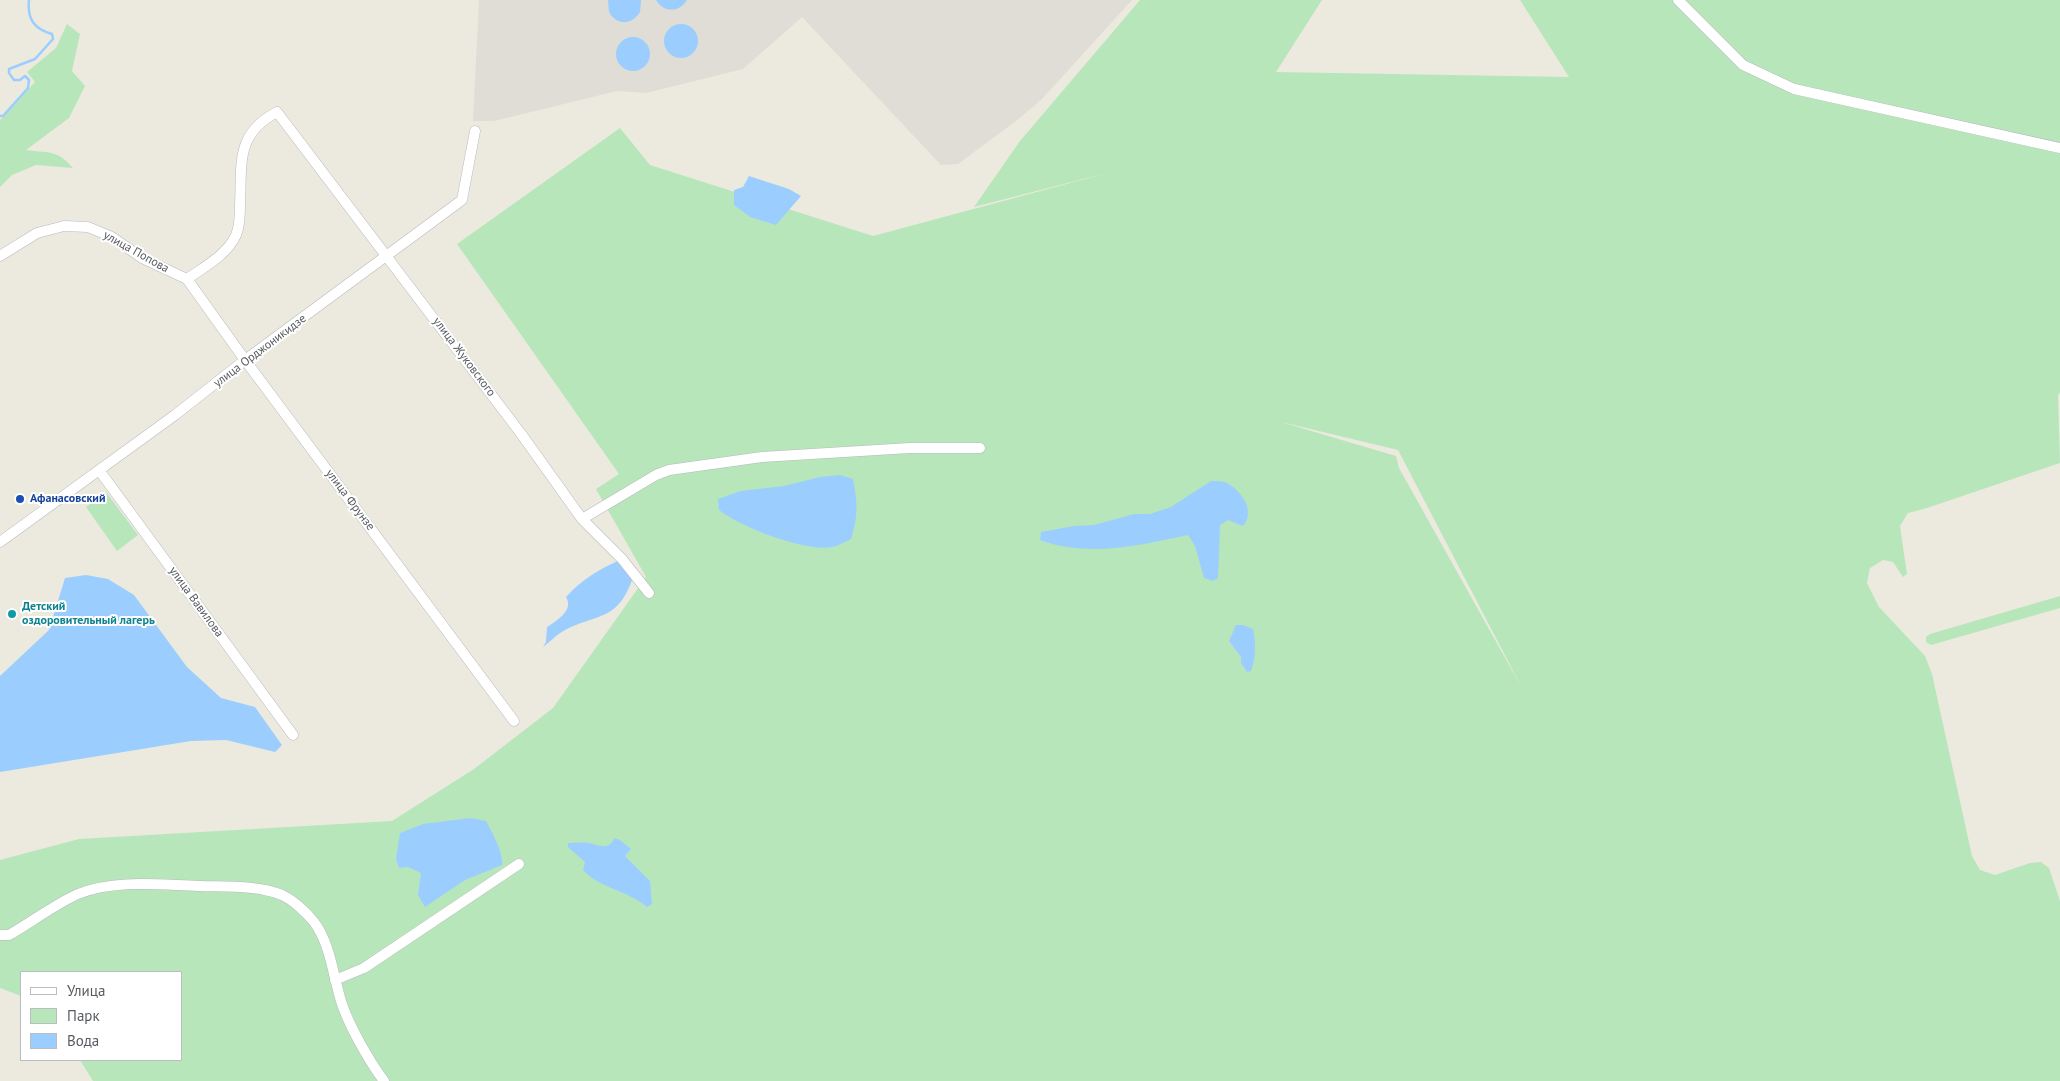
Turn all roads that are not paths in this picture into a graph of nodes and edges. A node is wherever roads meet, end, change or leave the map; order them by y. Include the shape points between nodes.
1 (1678, 0) edge
2 (475, 131) dead end
3 (2060, 148) edge
4 (0, 256) edge
5 (388, 256) junction
6 (187, 279) junction
7 (245, 360) junction
8 (980, 448) dead end
9 (99, 470) junction
10 (582, 519) junction
11 (0, 542) edge
12 (649, 594) dead end
13 (514, 721) dead end
14 (293, 735) dead end
15 (519, 864) dead end
16 (0, 935) edge
17 (335, 980) junction
18 (384, 1081) edge

1 - 3 street via 1743,65 1794,89
2 - 5 street, улица Орджоникидзе via 462,200
4 - 6 street, улица Попова via 37,233 64,226 88,227
5 - 6 street, улица Жуковского via 277,112 256,126 243,148 240,222 236,236 225,251
5 - 7 street, улица Орджоникидзе
5 - 10 street, улица Жуковского
6 - 7 street, улица Фрунзе
7 - 9 street, улица Орджоникидзе
7 - 13 street, улица Фрунзе
8 - 10 street via 910,448 762,457 669,470 656,474
9 - 11 street, улица Орджоникидзе
9 - 14 street, улица Вавилова
10 - 12 street, улица Жуковского via 622,559
15 - 17 street via 364,968
16 - 17 street via 10,935 78,894 107,887 164,885 260,890 282,896 314,922 324,941
17 - 18 street via 342,1003 372,1065

